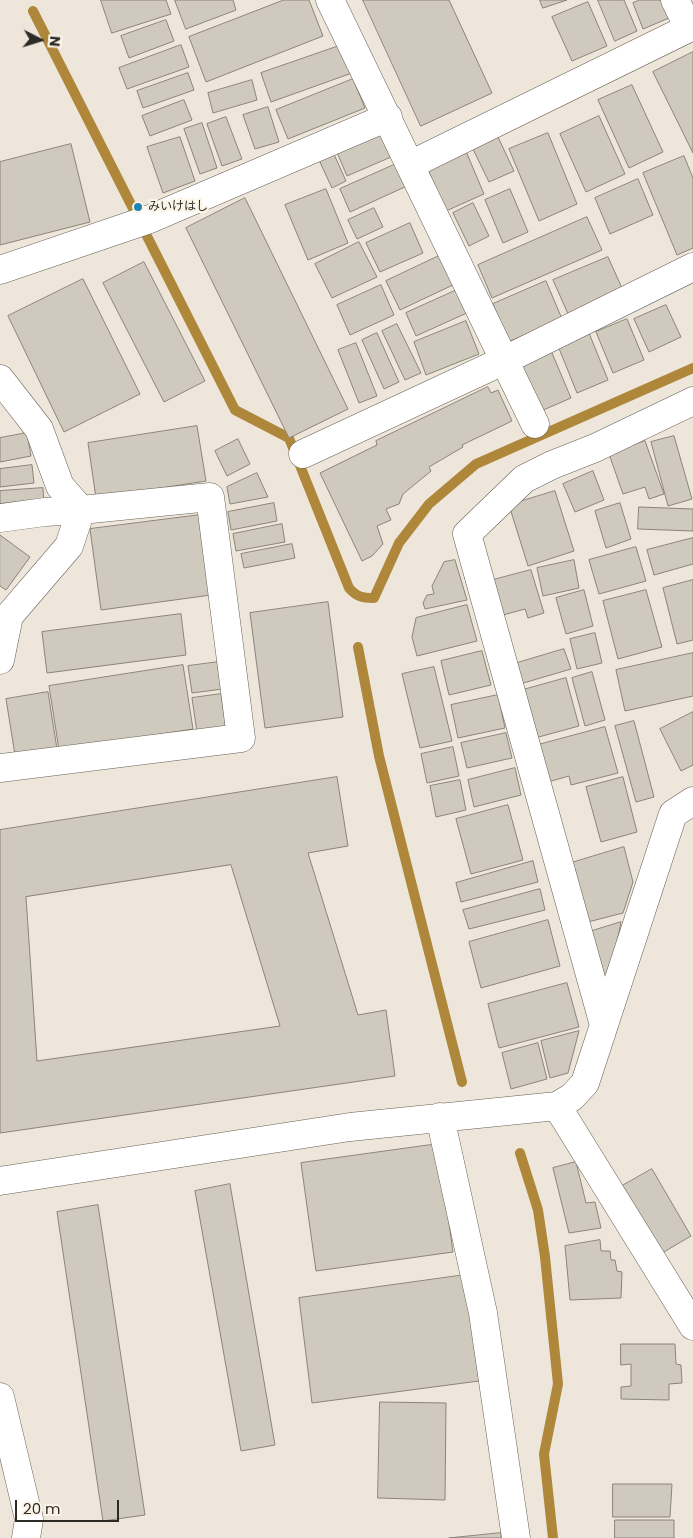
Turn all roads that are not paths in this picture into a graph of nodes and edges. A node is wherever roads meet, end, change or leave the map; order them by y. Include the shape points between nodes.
1 (330, 0) edge
2 (675, 0) edge
3 (691, 27) edge
4 (388, 117) junction
5 (410, 165) junction
6 (693, 267) edge
7 (0, 270) edge
8 (504, 360) junction
9 (0, 379) edge
10 (693, 401) edge
11 (535, 424) dead end
12 (303, 454) dead end
13 (81, 510) junction
14 (0, 518) edge
15 (0, 660) edge
16 (0, 768) edge
17 (693, 801) edge
18 (604, 1025) junction
19 (557, 1106) junction
20 (440, 1116) junction
21 (0, 1181) edge
22 (693, 1326) edge
23 (0, 1397) edge
24 (26, 1538) edge
25 (516, 1538) edge

1 - 4 street
2 - 3 street
3 - 5 street
4 - 5 street
4 - 7 street via 150,219
5 - 8 street
6 - 8 street
8 - 11 street
8 - 12 street
9 - 13 street via 39,429 60,486
10 - 18 street via 524,479 467,534
13 - 14 street
13 - 15 street via 69,546 9,616
13 - 16 street via 210,497 241,738
17 - 18 street via 674,814
18 - 19 street via 585,1082 572,1097
19 - 20 street
19 - 22 street
20 - 21 street via 341,1128
20 - 25 street via 483,1313
23 - 24 street via 29,1519

